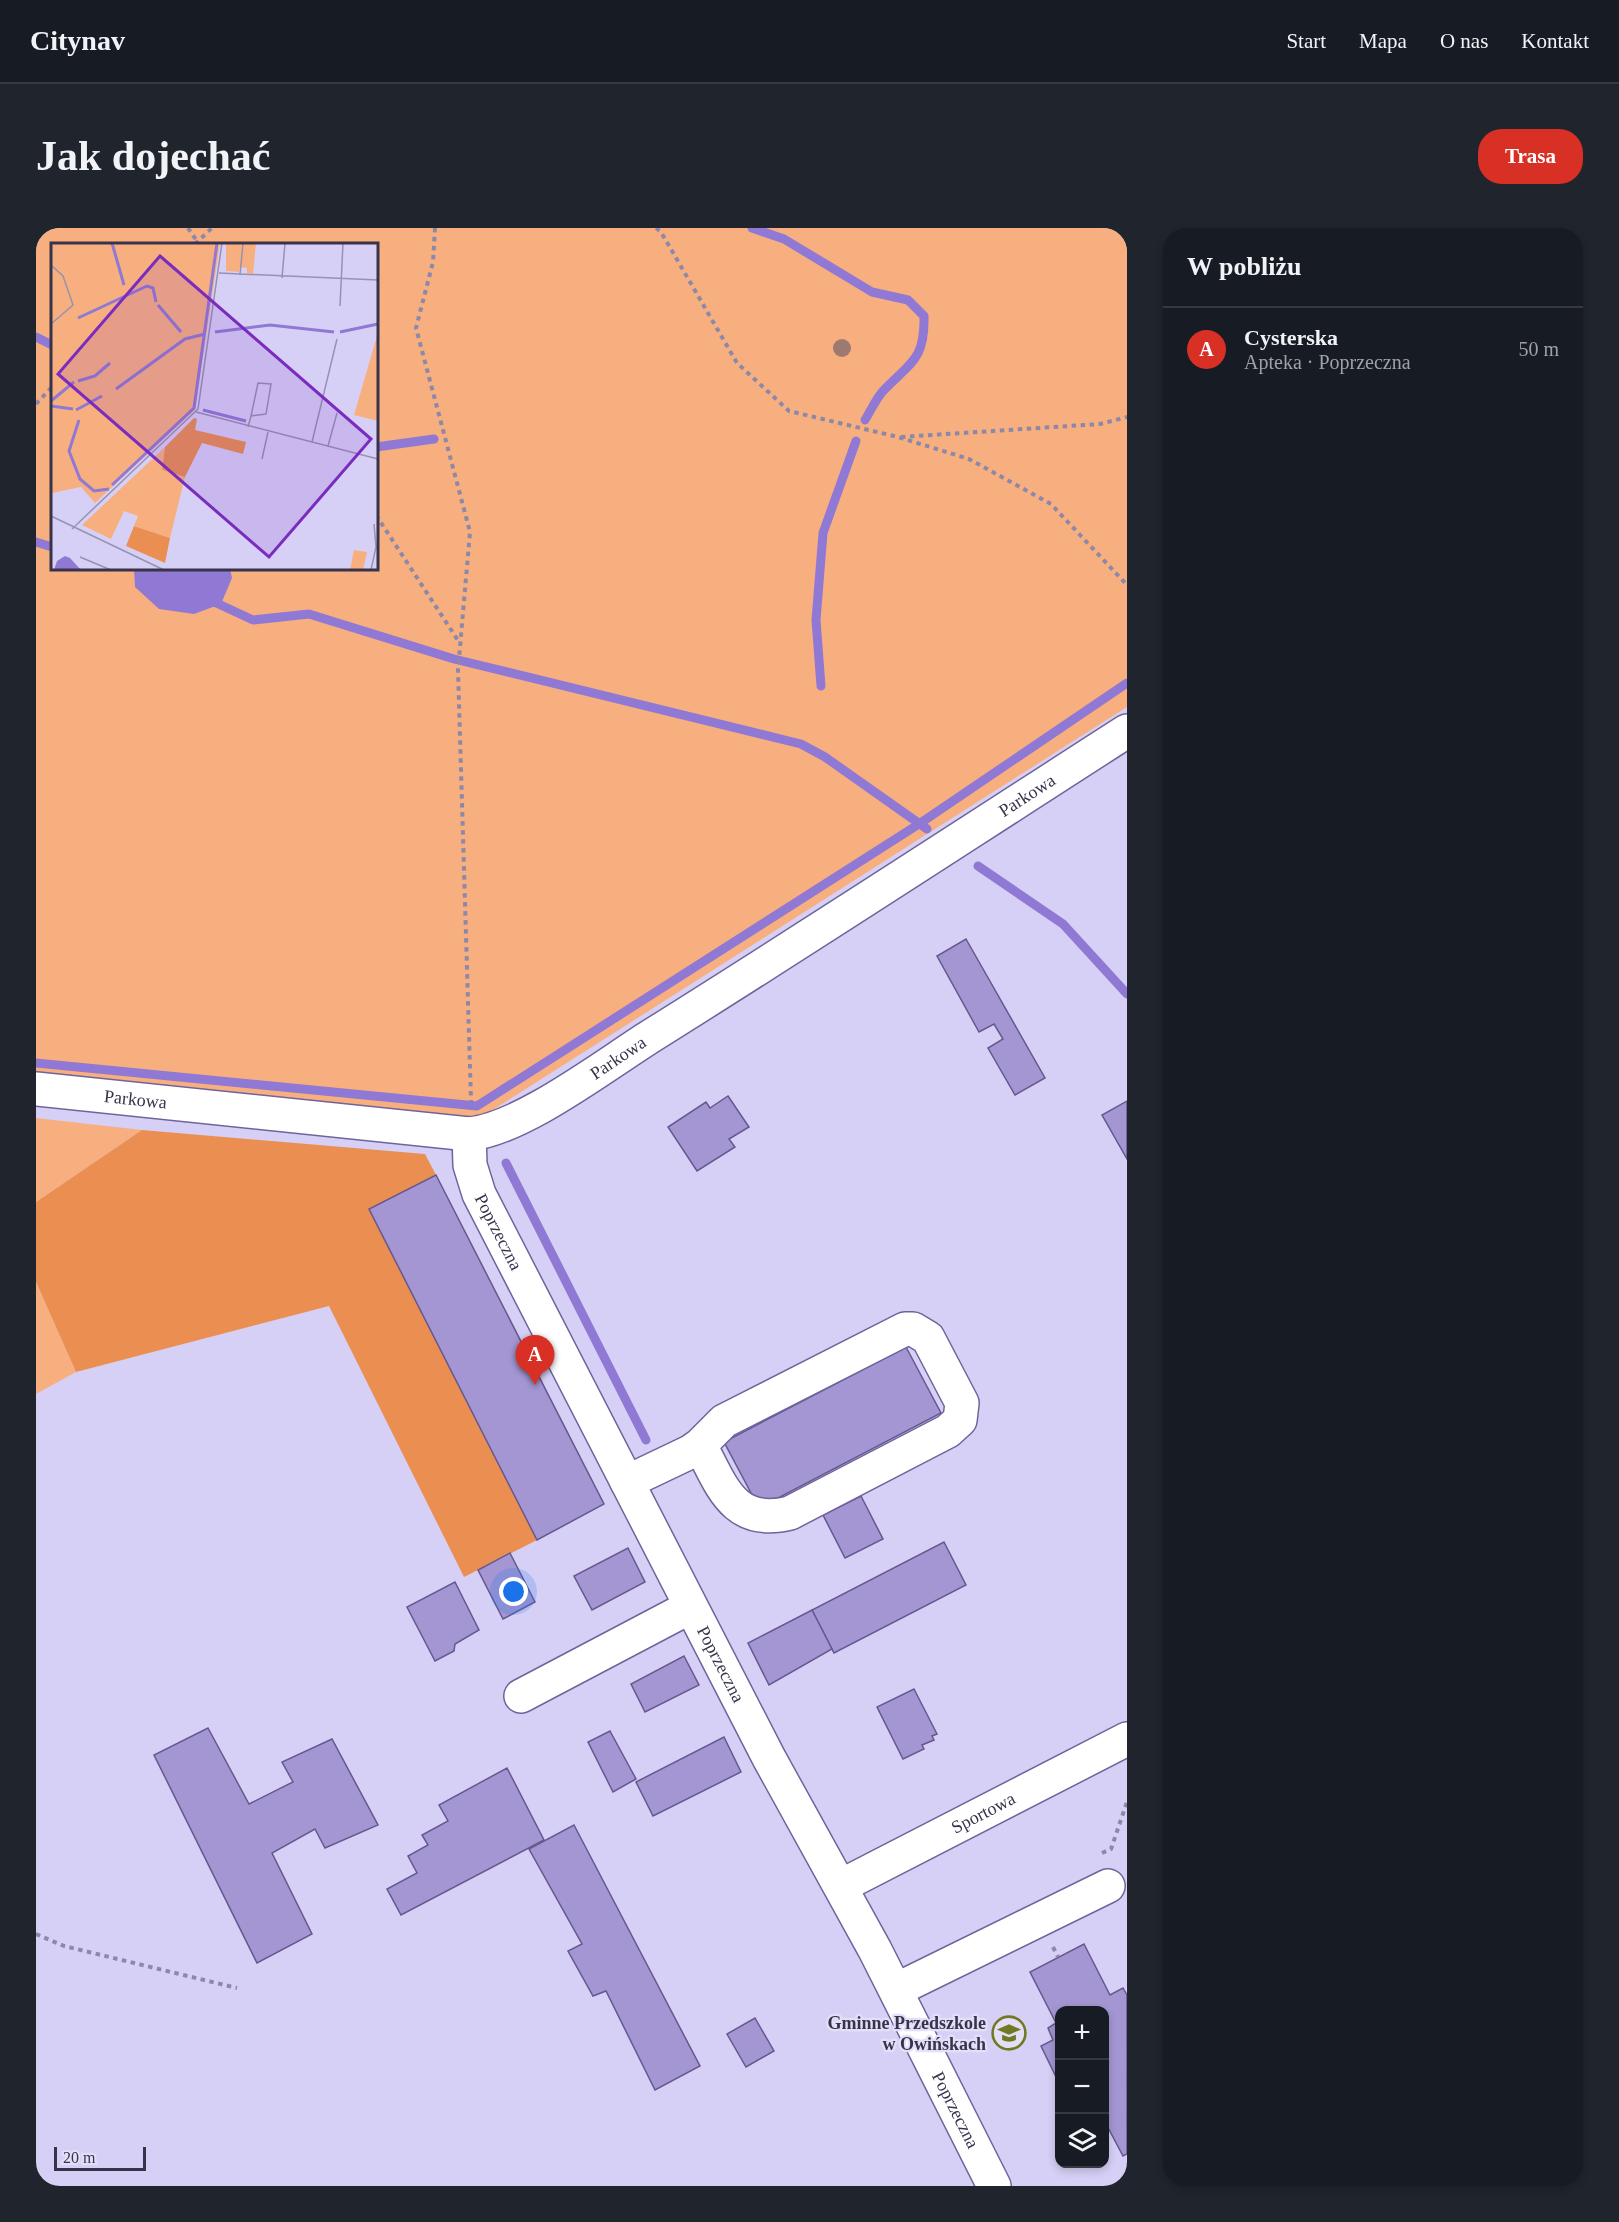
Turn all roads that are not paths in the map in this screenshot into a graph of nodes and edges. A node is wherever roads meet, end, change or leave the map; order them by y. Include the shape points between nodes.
1 (1127, 731) edge
2 (36, 1089) edge
3 (469, 1134) junction
4 (700, 1444) junction
5 (627, 1482) junction
6 (690, 1607) junction
7 (521, 1696) dead end
8 (1127, 1738) edge
9 (1100, 1872) road end
10 (841, 1886) junction
11 (896, 1990) junction
12 (994, 2186) edge

1 - 3 street, Parkowa via 536,1109 497,1128
2 - 3 street, Parkowa
3 - 5 street, Poprzeczna via 470,1165 479,1194
4 - 4 street via 734,1504 757,1516 777,1516 790,1513 948,1431 960,1420 962,1403 928,1338 914,1329 905,1329 724,1420
4 - 5 street
5 - 6 street, Poprzeczna
6 - 7 street
6 - 10 street, Poprzeczna via 785,1789
8 - 10 street, Sportowa
9 - 11 street
10 - 11 street, Poprzeczna
11 - 12 street, Poprzeczna

